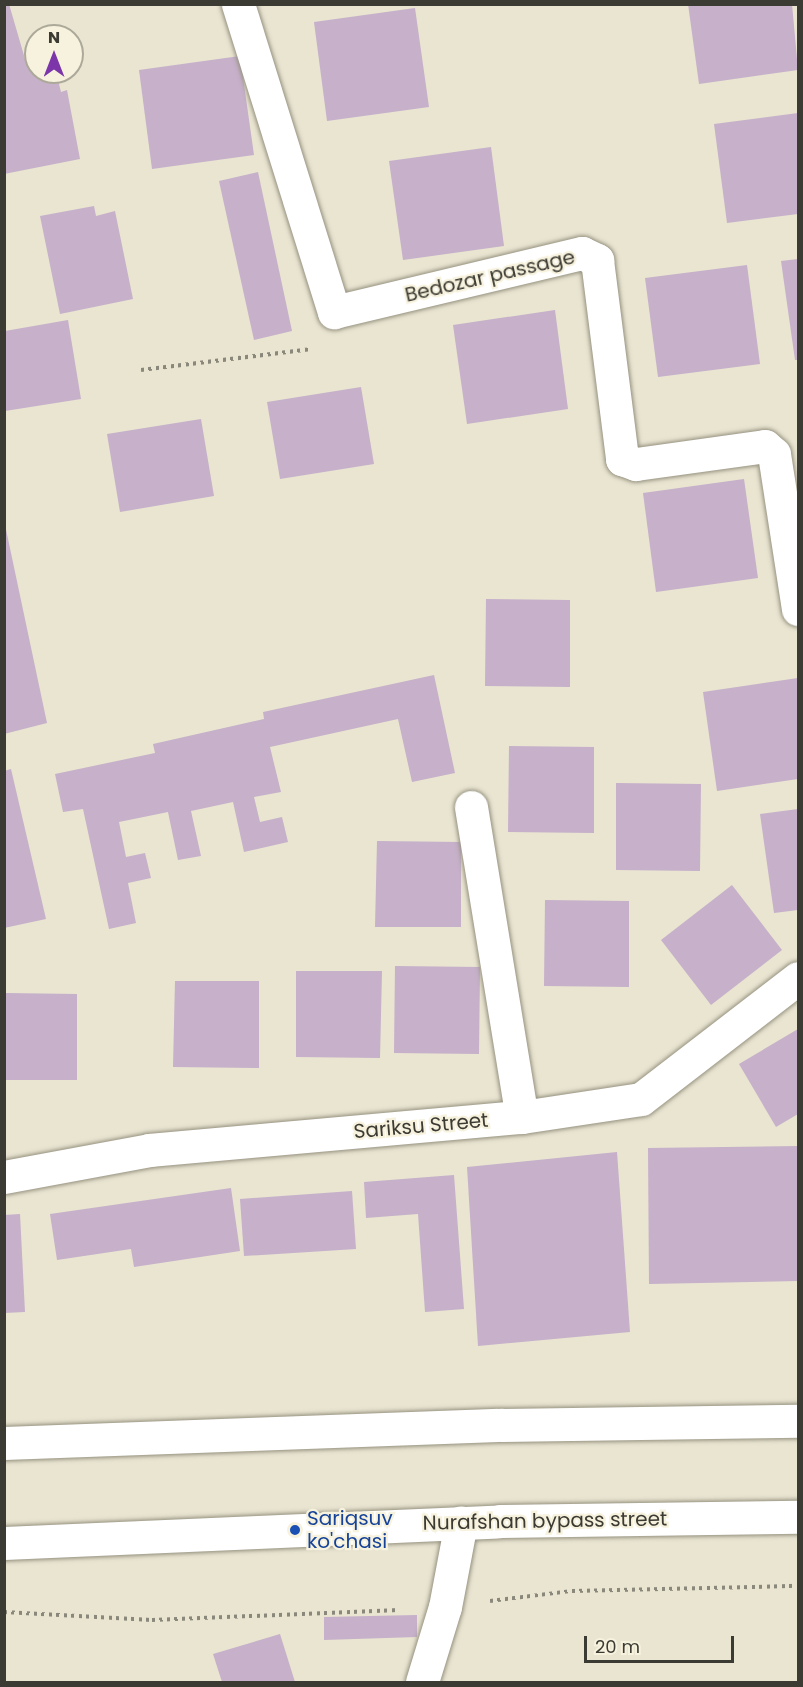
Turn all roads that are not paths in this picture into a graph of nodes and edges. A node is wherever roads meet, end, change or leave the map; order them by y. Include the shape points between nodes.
1 (238, 4) edge
2 (798, 609) edge
3 (471, 807) dead end
4 (798, 978) edge
5 (522, 1117) junction
6 (4, 1177) edge
7 (798, 1420) edge
8 (4, 1443) edge
9 (798, 1517) edge
10 (461, 1522) junction
11 (4, 1543) edge
12 (422, 1683) edge

1 - 2 street, Bedozar passage via 334,312 582,253 597,261 622,459 636,464 765,446 774,454
3 - 5 street
4 - 5 street, Sariksu Street via 641,1099
5 - 6 street, Sariksu Street via 149,1149
7 - 8 street via 502,1425
9 - 10 street, Nurafshan bypass street
10 - 11 street, Nurafshan bypass street
10 - 12 street via 445,1607

